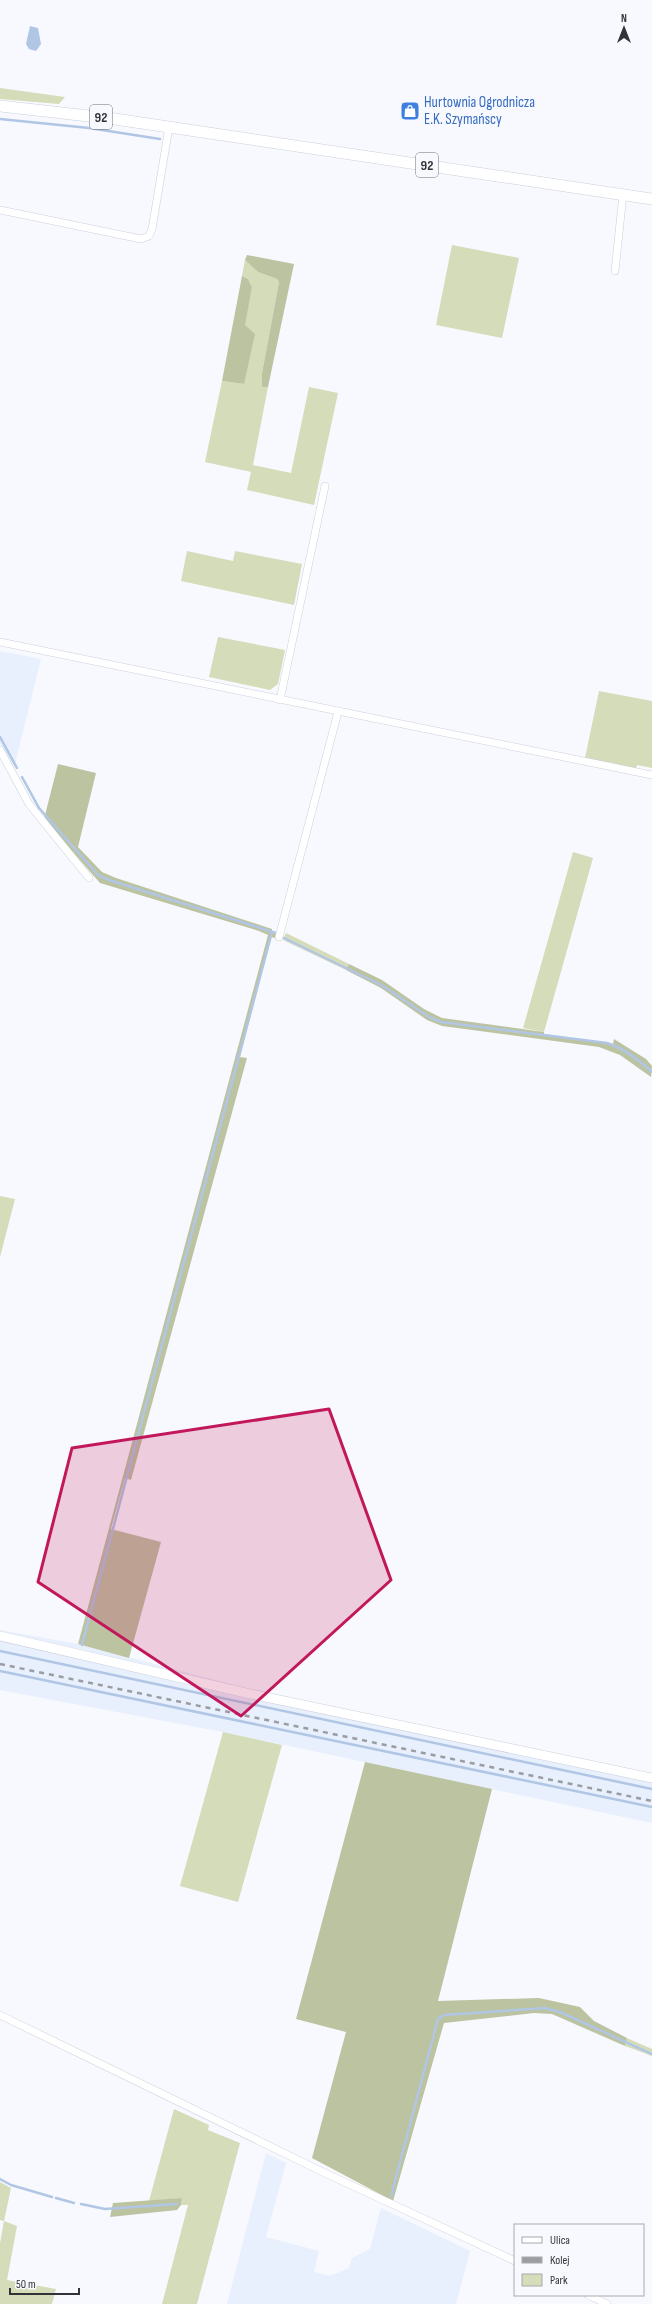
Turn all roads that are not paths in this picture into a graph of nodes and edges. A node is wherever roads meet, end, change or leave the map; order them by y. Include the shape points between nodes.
1 (0, 106) edge
2 (168, 127) junction
3 (623, 194) junction
4 (652, 199) edge
5 (0, 210) edge
6 (615, 271) dead end
7 (325, 486) dead end
8 (0, 642) edge
9 (280, 700) junction
10 (338, 712) junction
11 (0, 750) edge
12 (652, 775) edge
13 (89, 878) dead end
14 (279, 937) dead end
15 (0, 1636) edge
16 (652, 1778) edge
17 (0, 2015) edge
18 (514, 2261) edge
19 (590, 2296) edge
20 (607, 2304) edge

1 - 2 main road, 92
2 - 3 main road, 92
2 - 5 street via 149,236 141,238
3 - 4 main road, 92
3 - 6 street
7 - 9 street
8 - 9 street
9 - 10 street
10 - 12 street
10 - 14 street
11 - 13 street via 29,804
15 - 16 street via 238,1692
17 - 18 street via 327,2174
19 - 20 street

